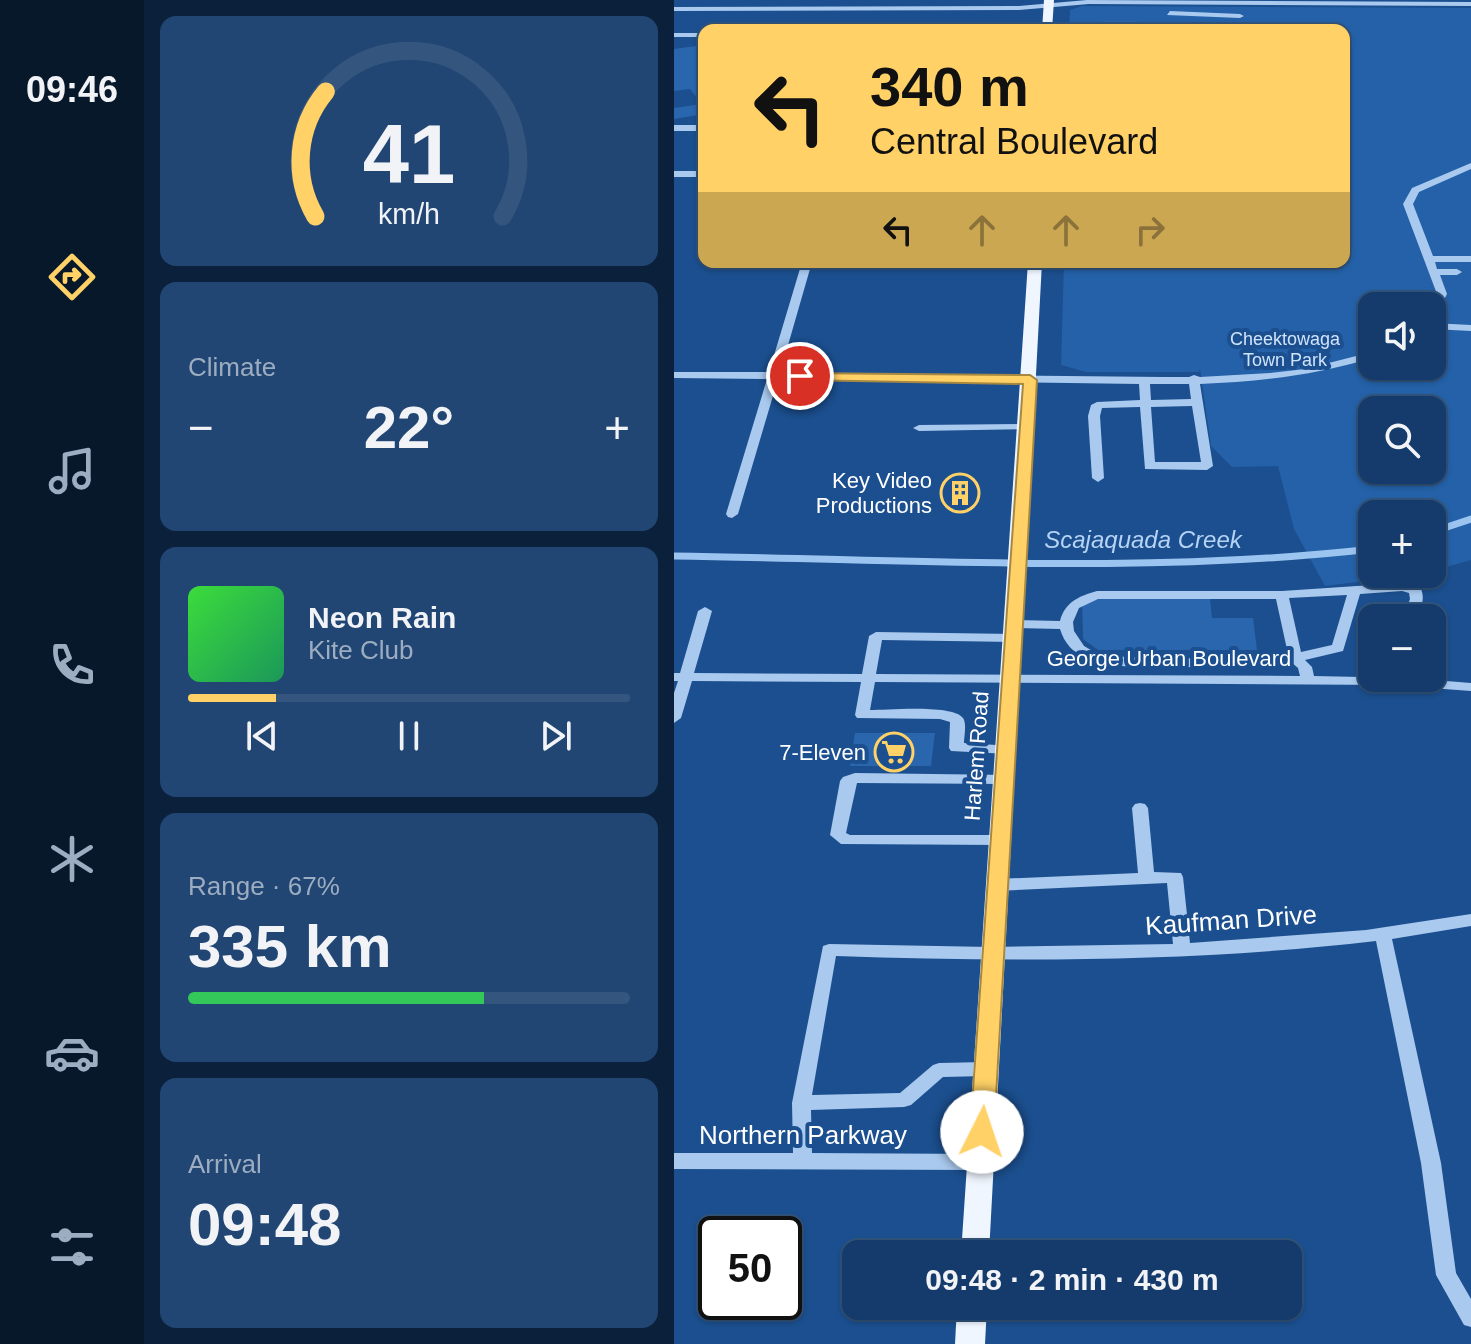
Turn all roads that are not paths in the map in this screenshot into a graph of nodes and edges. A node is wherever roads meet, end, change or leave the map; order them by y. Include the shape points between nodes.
1 (1170, 2) junction
2 (1049, 3) edge
3 (1471, 4) edge
4 (674, 9) edge
5 (1170, 13) junction
6 (1240, 16) dead end
7 (1047, 24) edge
8 (1171, 24) edge
9 (674, 35) edge
10 (698, 35) edge
11 (674, 128) edge
12 (698, 128) edge
13 (1471, 166) edge
14 (674, 174) edge
15 (698, 174) edge
16 (1408, 204) junction
17 (1425, 204) dead end
18 (1430, 259) junction
19 (1471, 259) edge
20 (805, 268) edge
21 (1035, 268) edge
22 (1436, 272) junction
23 (1457, 272) dead end
24 (1441, 292) edge
25 (1446, 327) edge
26 (1471, 328) edge
27 (1358, 359) edge
28 (674, 375) edge
29 (772, 375) junction
30 (1194, 378) junction
31 (1144, 379) junction
32 (1030, 380) junction
33 (1198, 402) junction
34 (1147, 403) junction
35 (1027, 427) junction
36 (919, 428) dead end
37 (1098, 478) dead end
38 (732, 514) dead end
39 (1354, 592) junction
40 (1282, 595) junction
41 (1415, 604) edge
42 (705, 611) dead end
43 (1067, 625) junction
44 (1015, 631) junction
45 (1296, 659) junction
46 (680, 677) edge
47 (867, 679) junction
48 (1012, 680) junction
49 (1308, 680) junction
50 (1358, 680) edge
51 (1446, 685) edge
52 (1471, 687) edge
53 (674, 718) edge
54 (1008, 749) junction
55 (1006, 779) junction
56 (1140, 808) dead end
57 (1000, 840) junction
58 (1147, 878) junction
59 (997, 885) junction
60 (1471, 920) edge
61 (1383, 935) junction
62 (1182, 951) junction
63 (992, 955) junction
64 (986, 1069) junction
65 (801, 1103) junction
66 (674, 1161) edge
67 (803, 1161) junction
68 (981, 1162) junction
69 (976, 1240) edge
70 (1471, 1318) edge
71 (971, 1320) edge
72 (970, 1344) edge

1 - 2 street
1 - 3 street
1 - 5 street
2 - 4 street
2 - 7 main road
5 - 6 street
5 - 8 street
9 - 10 street
11 - 12 street
13 - 16 street via 1415,190
14 - 15 street
16 - 17 street
16 - 18 street
18 - 19 street
18 - 22 street
20 - 29 street
21 - 32 main road, Harlem Road
22 - 23 street
22 - 24 street
25 - 26 street
27 - 30 street via 1308,373
28 - 29 street
29 - 32 street
29 - 38 street
30 - 31 street
30 - 33 street
31 - 32 street
31 - 34 street
32 - 35 main road, Harlem Road
33 - 34 street
33 - 34 street via 1207,466 1178,468 1149,466
34 - 37 street via 1097,405
35 - 36 street
35 - 44 main road, Harlem Road
39 - 40 street
39 - 41 street via 1402,587 1415,590
39 - 45 street via 1338,648
40 - 43 street via 1097,595 1077,599 1068,611
40 - 45 street
42 - 46 street
43 - 44 street
43 - 45 street via 1075,645 1092,658
44 - 47 street via 876,636
44 - 48 main road, Harlem Road
45 - 49 street
46 - 47 street, George Urban Boulevard
46 - 53 street
47 - 48 street, George Urban Boulevard
47 - 54 street via 862,715 941,714 957,720 956,748
48 - 49 street, George Urban Boulevard
48 - 54 main road, Harlem Road
49 - 50 street, George Urban Boulevard
51 - 52 street, George Urban Boulevard
54 - 55 main road, Harlem Road
55 - 57 main road, Harlem Road
55 - 57 street via 855,778 848,781 838,835 847,840
56 - 58 street
57 - 59 main road, Harlem Road
58 - 59 street
58 - 62 street via 1175,877
59 - 63 main road, Harlem Road
60 - 61 street, Kaufman Drive
61 - 62 street, Kaufman Drive
61 - 70 street via 1431,1163 1446,1275
62 - 63 street, Kaufman Drive
63 - 64 main road, Harlem Road
63 - 65 street, Kaufman Drive via 829,950
64 - 65 street via 939,1070 904,1100
64 - 68 main road, Harlem Road
65 - 67 street
66 - 67 street, Northern Parkway
67 - 68 street, Northern Parkway
68 - 69 main road, Harlem Road
71 - 72 main road

